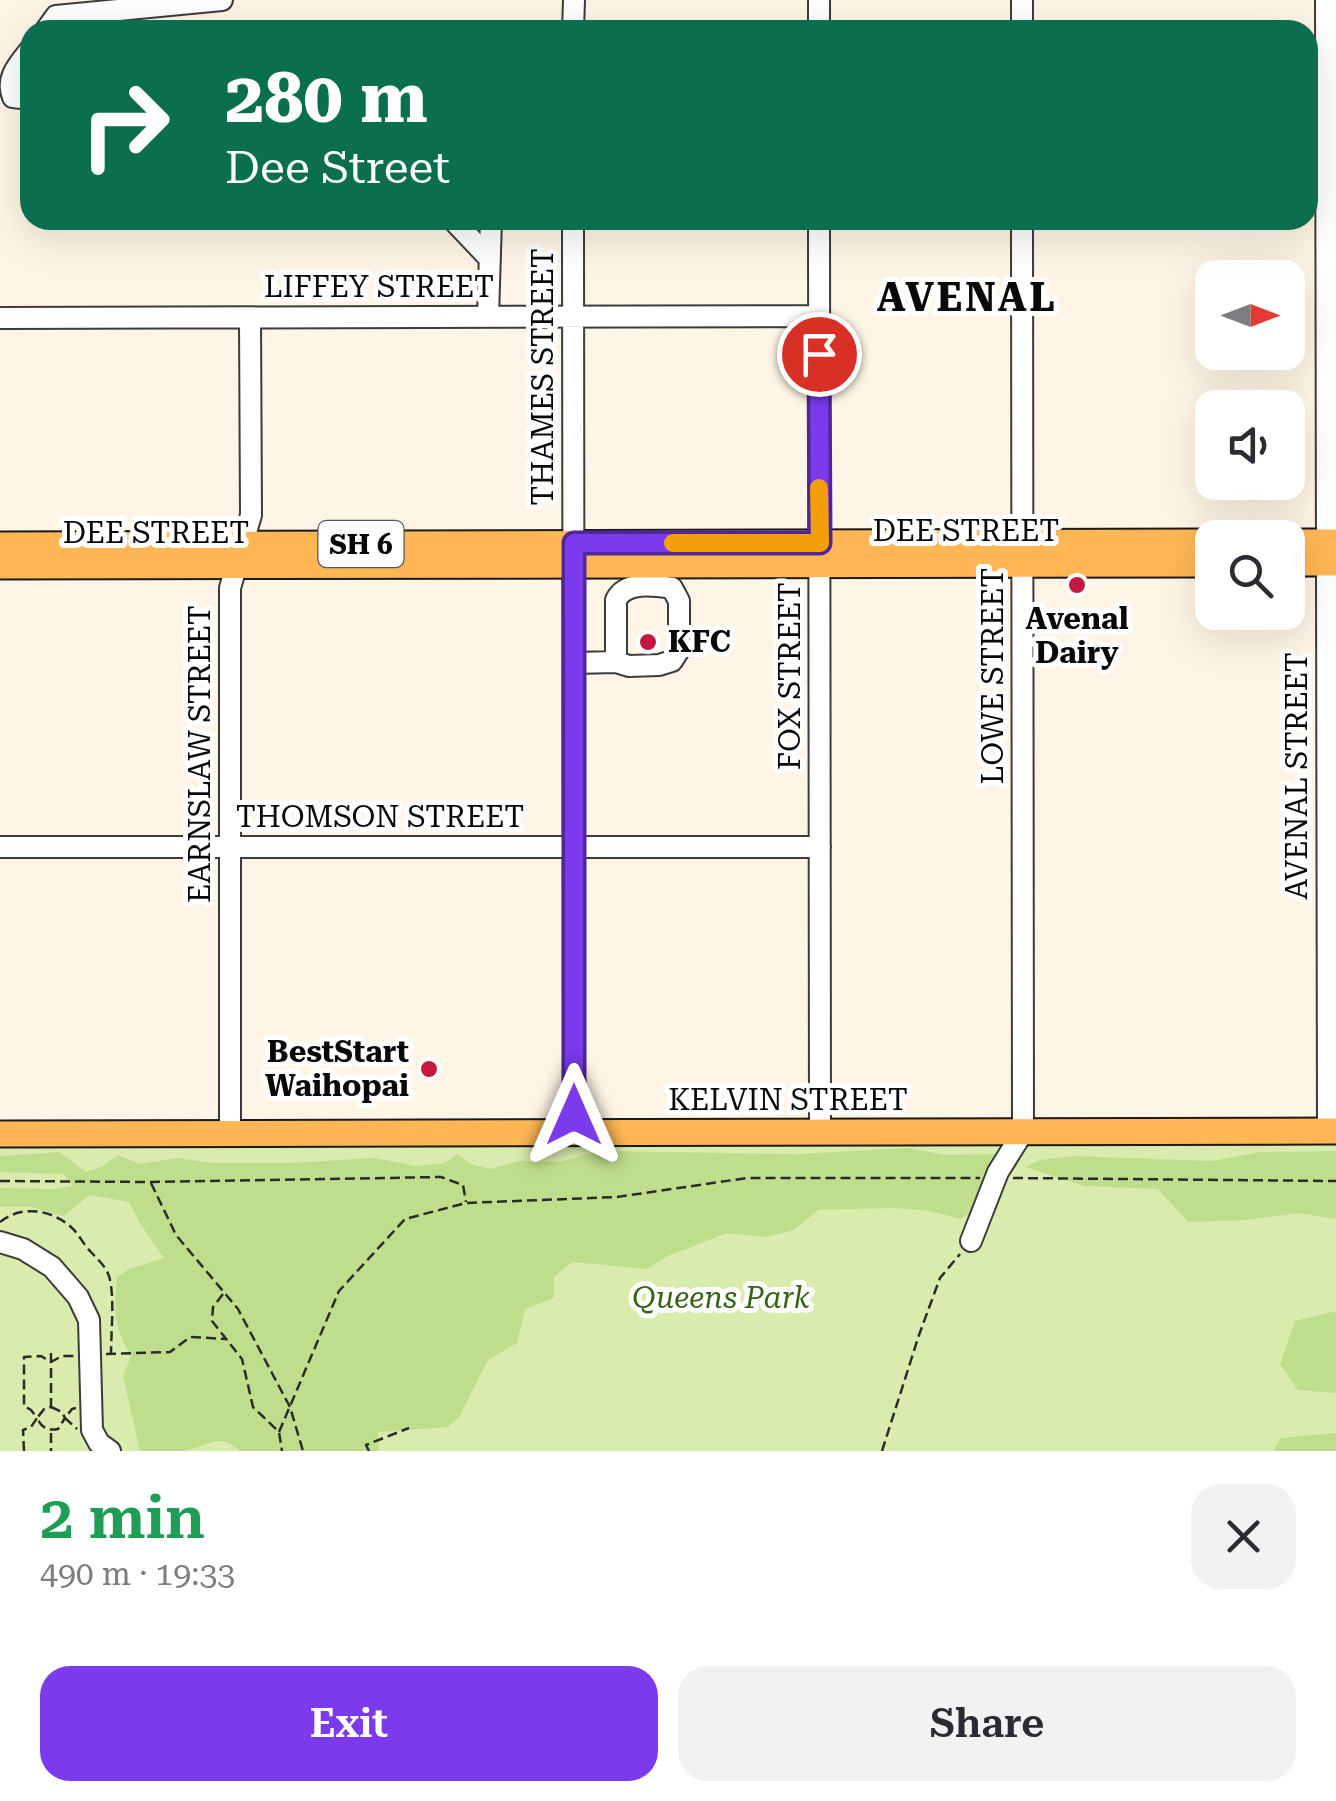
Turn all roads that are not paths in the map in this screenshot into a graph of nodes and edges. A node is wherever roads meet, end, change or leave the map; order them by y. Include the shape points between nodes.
1 (222, 0) edge
2 (1326, 0) edge
3 (53, 20) edge
4 (20, 64) edge
5 (20, 97) edge
6 (462, 230) edge
7 (490, 230) edge
8 (573, 230) edge
9 (818, 230) edge
10 (1022, 230) edge
11 (488, 258) junction
12 (572, 316) junction
13 (818, 316) junction
14 (488, 317) junction
15 (0, 318) edge
16 (250, 318) junction
17 (1195, 543) edge
18 (0, 545) edge
19 (1305, 546) edge
20 (1331, 552) edge
21 (820, 553) junction
22 (1023, 553) junction
23 (574, 554) junction
24 (239, 555) junction
25 (1305, 559) edge
26 (1195, 563) edge
27 (0, 566) edge
28 (616, 662) junction
29 (574, 663) junction
30 (574, 846) junction
31 (0, 847) edge
32 (230, 847) junction
33 (820, 847) junction
34 (1332, 1131) edge
35 (820, 1132) junction
36 (1023, 1132) junction
37 (574, 1133) junction
38 (0, 1134) edge
39 (230, 1134) junction
40 (0, 1242) edge
41 (971, 1242) road end
42 (110, 1451) edge

1 - 3 street
2 - 20 street, AVENAL STREET
4 - 5 street via 10,90
6 - 11 street
7 - 11 street
8 - 12 street, THAMES STREET
9 - 13 street, FOX STREET
10 - 22 street, LOWE STREET
11 - 14 street
12 - 13 street, LIFFEY STREET
12 - 14 street, LIFFEY STREET
12 - 23 street, THAMES STREET
13 - 21 street, FOX STREET
14 - 16 street, LIFFEY STREET
15 - 16 street, LIFFEY STREET
16 - 24 street, EARNSLAW STREET via 252,514
17 - 22 main road, DEE STREET / SH 6
18 - 24 main road, DEE STREET / SH 6
19 - 20 main road
20 - 25 main road
20 - 34 street, AVENAL STREET
21 - 22 main road, DEE STREET / SH 6
21 - 23 main road, DEE STREET / SH 6
21 - 33 street, FOX STREET
22 - 26 main road, DEE STREET / SH 6
22 - 36 street, LOWE STREET
23 - 24 main road, DEE STREET / SH 6
23 - 29 street, THAMES STREET
24 - 27 main road, DEE STREET / SH 6
24 - 32 street, EARNSLAW STREET via 230,588
28 - 28 street via 616,600 622,590 675,591 679,650 672,661
28 - 29 street
29 - 30 street, THAMES STREET
30 - 32 street, THOMSON STREET
30 - 33 street, THOMSON STREET
30 - 37 street, THAMES STREET
31 - 32 street, THOMSON STREET
32 - 39 street, EARNSLAW STREET
33 - 35 street, FOX STREET
34 - 36 main road, KELVIN STREET
35 - 36 main road, KELVIN STREET
35 - 37 main road, KELVIN STREET
36 - 41 street via 995,1178
37 - 39 main road, KELVIN STREET
38 - 39 main road, KELVIN STREET
40 - 42 street via 52,1267 78,1297 94,1355 92,1430

